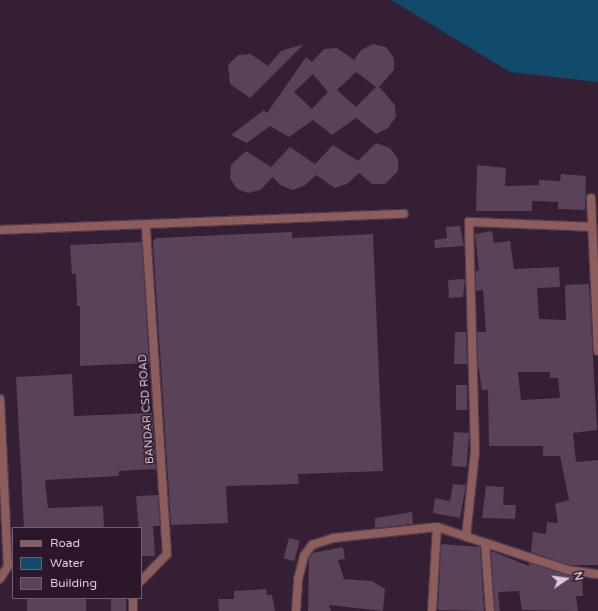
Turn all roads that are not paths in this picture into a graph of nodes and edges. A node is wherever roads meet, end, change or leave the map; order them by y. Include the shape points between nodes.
1 (591, 198) dead end
2 (404, 214) dead end
3 (146, 225) junction
4 (592, 227) junction
5 (0, 230) edge
6 (598, 351) edge
7 (0, 399) edge
8 (437, 528) junction
9 (466, 537) junction
10 (485, 543) junction
11 (598, 574) edge
12 (0, 579) edge
13 (142, 580) edge
14 (133, 599) edge
15 (134, 611) edge
16 (296, 611) edge
17 (432, 611) edge
18 (490, 611) edge

1 - 4 street
2 - 3 street
3 - 5 street
3 - 13 street, BANDAR CSD ROAD via 167,554
4 - 6 street
4 - 9 street via 469,222 475,452
7 - 12 street via 8,566
8 - 9 street
8 - 16 street via 333,538 312,545 298,579
8 - 17 street
9 - 10 street
10 - 11 street via 568,570
10 - 18 street
14 - 15 street

